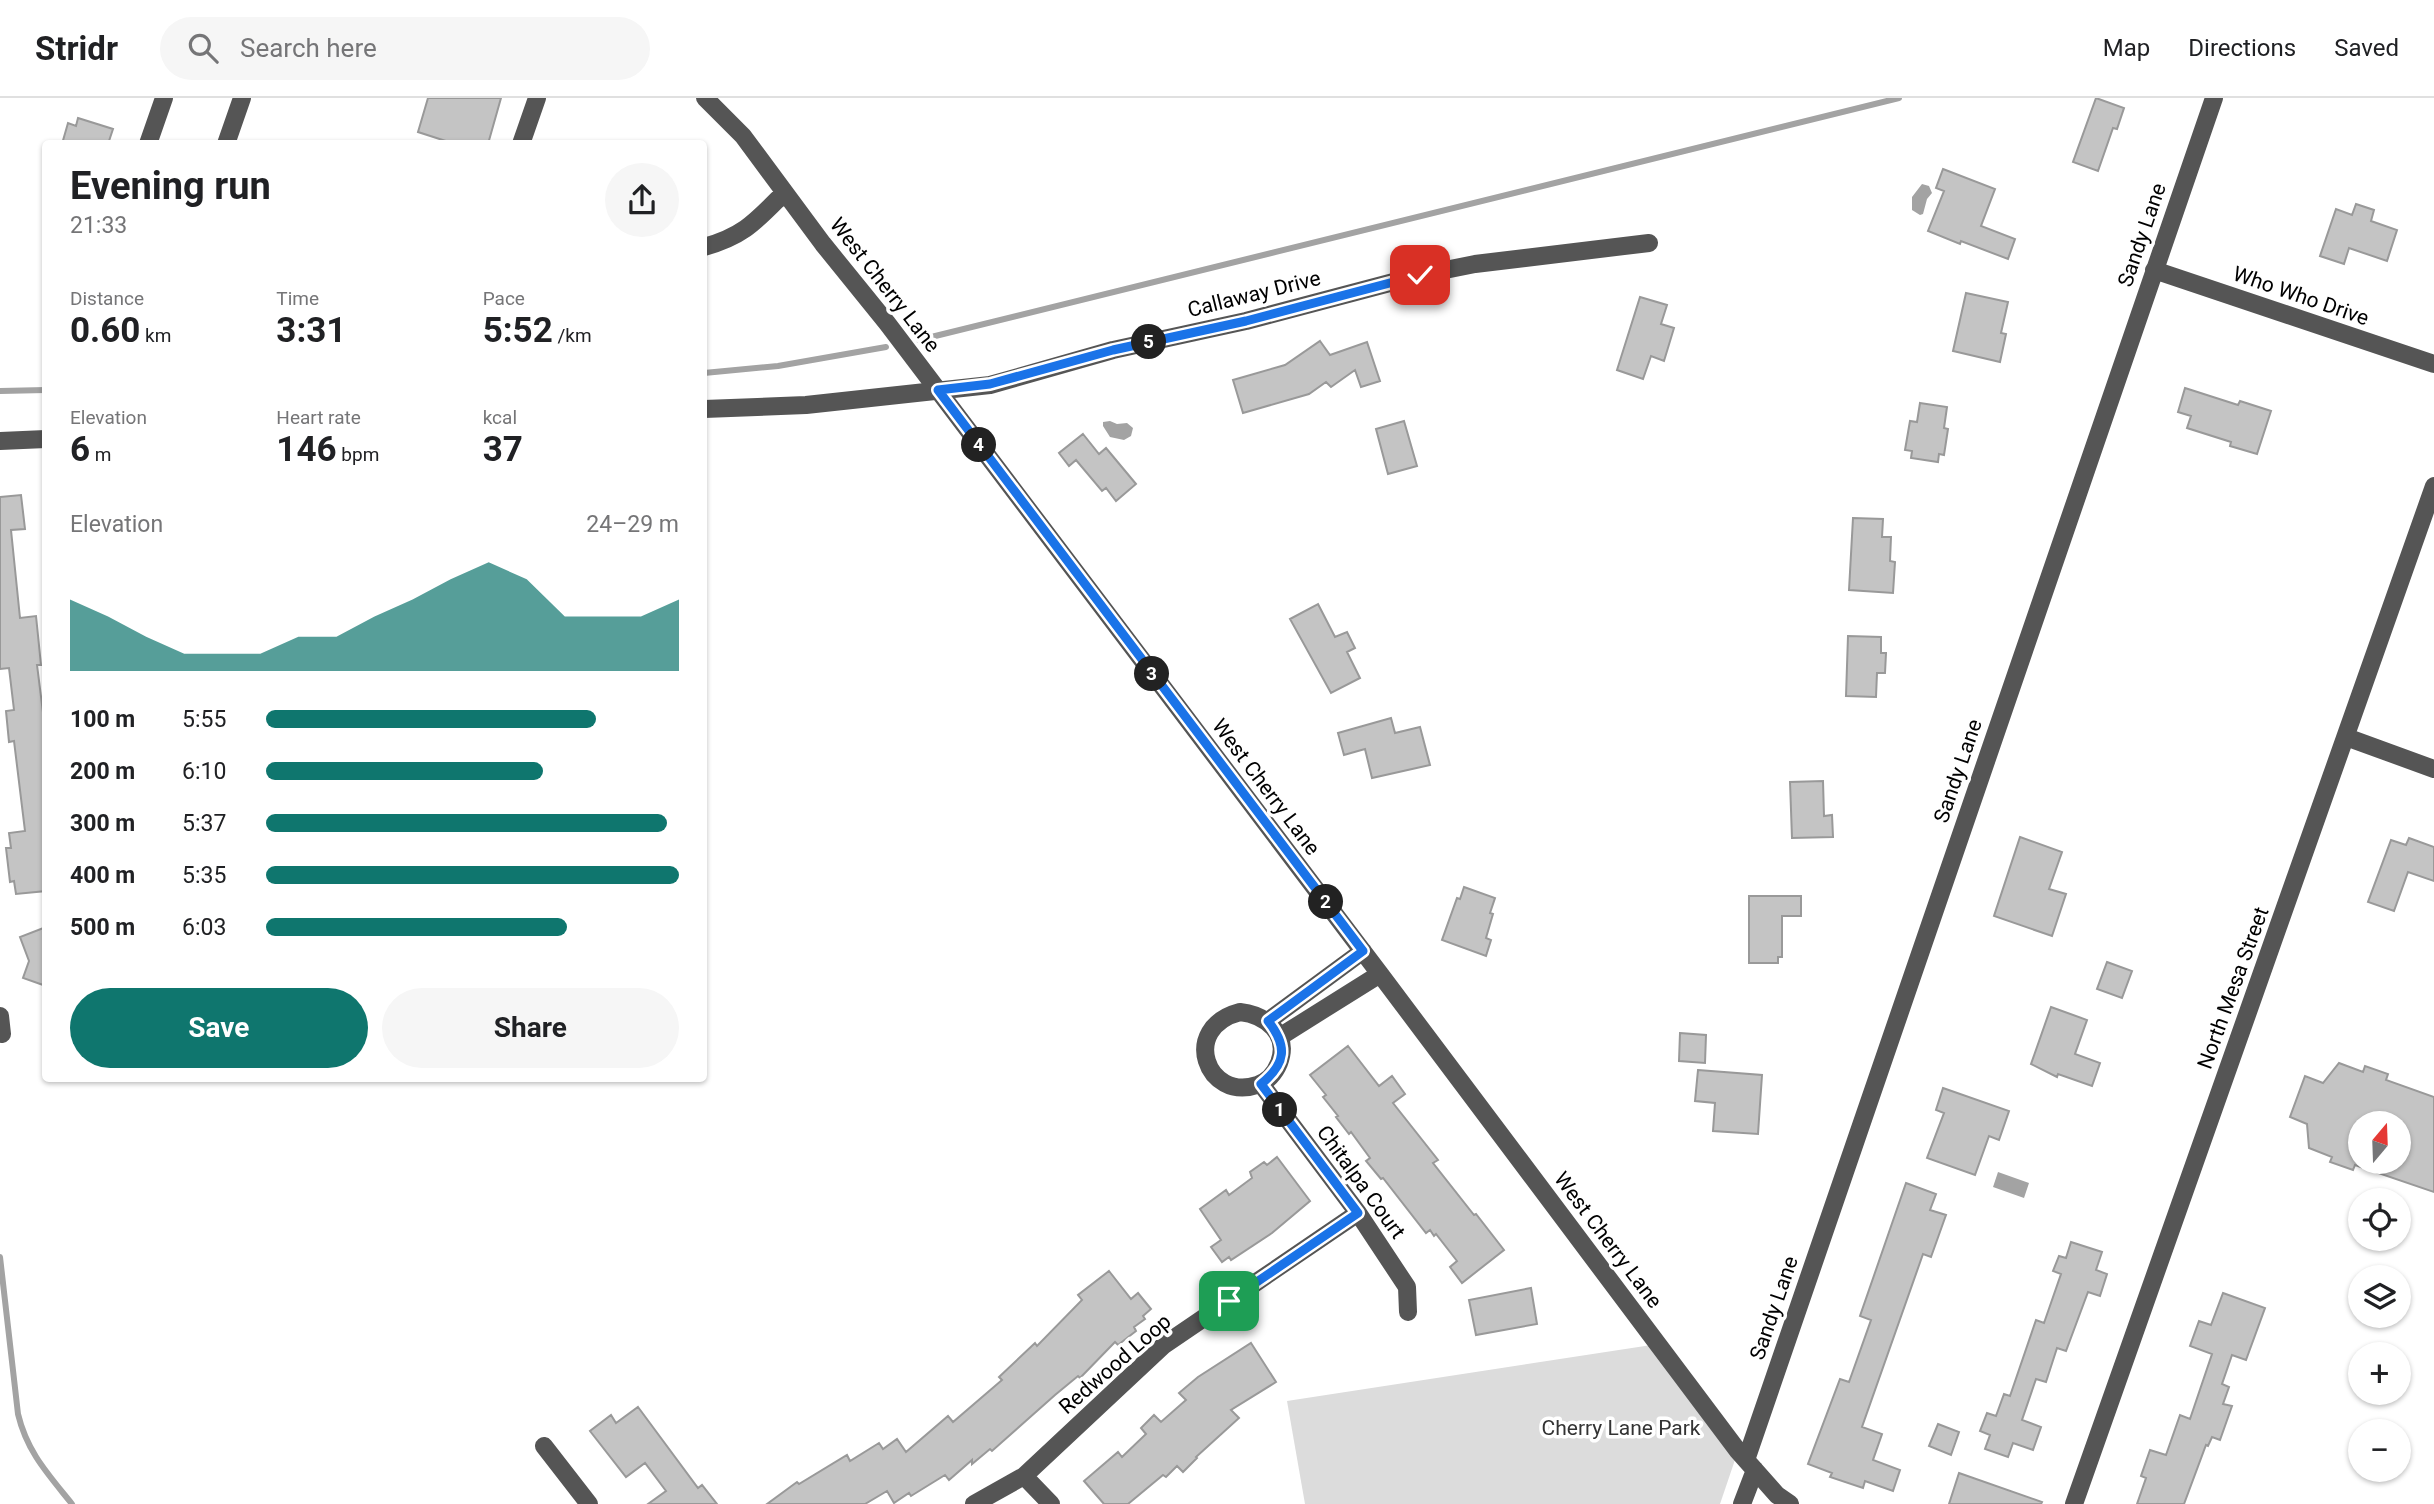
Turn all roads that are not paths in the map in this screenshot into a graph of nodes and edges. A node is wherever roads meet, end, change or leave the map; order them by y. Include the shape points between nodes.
1 (164, 98) edge
2 (242, 98) edge
3 (537, 98) edge
4 (705, 98) edge
5 (2214, 98) edge
6 (149, 140) edge
7 (227, 140) edge
8 (522, 140) edge
9 (784, 192) junction
10 (1649, 243) dead end
11 (707, 246) edge
12 (2154, 270) junction
13 (2434, 364) edge
14 (938, 390) junction
15 (707, 409) edge
16 (42, 439) edge
17 (0, 441) edge
18 (2434, 486) edge
19 (2346, 737) junction
20 (2434, 769) edge
21 (1363, 951) junction
22 (1380, 974) junction
23 (1268, 1021) junction
24 (1280, 1036) junction
25 (1261, 1084) junction
26 (1358, 1213) junction
27 (1408, 1312) dead end
28 (544, 1446) dead end
29 (1750, 1465) junction
30 (1024, 1476) junction
31 (589, 1504) edge
32 (974, 1504) edge
33 (1051, 1504) edge
34 (1742, 1504) edge
35 (1790, 1504) edge
36 (2074, 1504) edge

1 - 6 street
2 - 7 street
3 - 8 street
4 - 9 street, West Cherry Lane via 743,136
5 - 12 street, Sandy Lane
9 - 11 street via 750,227
9 - 14 street, West Cherry Lane
10 - 14 street, Callaway Drive via 1442,271 990,384
12 - 13 street, Who Who Drive
12 - 29 street, Sandy Lane
14 - 15 street, Callaway Drive via 806,405
14 - 21 street, West Cherry Lane
16 - 17 street
18 - 19 street, North Mesa Street
19 - 20 street
19 - 36 street, North Mesa Street
21 - 22 street, West Cherry Lane
21 - 23 street
22 - 24 street
22 - 29 street, West Cherry Lane
23 - 24 street
23 - 25 street via 1240,1012 1226,1016 1214,1025 1205,1053 1218,1079 1246,1088
24 - 25 street via 1280,1062
25 - 26 street, Chitalpa Court
26 - 27 street, Chitalpa Court via 1407,1287
26 - 30 street, Redwood Loop via 1164,1345
28 - 31 street
29 - 34 street, Sandy Lane
29 - 35 street, West Cherry Lane
30 - 32 street, Redwood Loop
30 - 33 street

